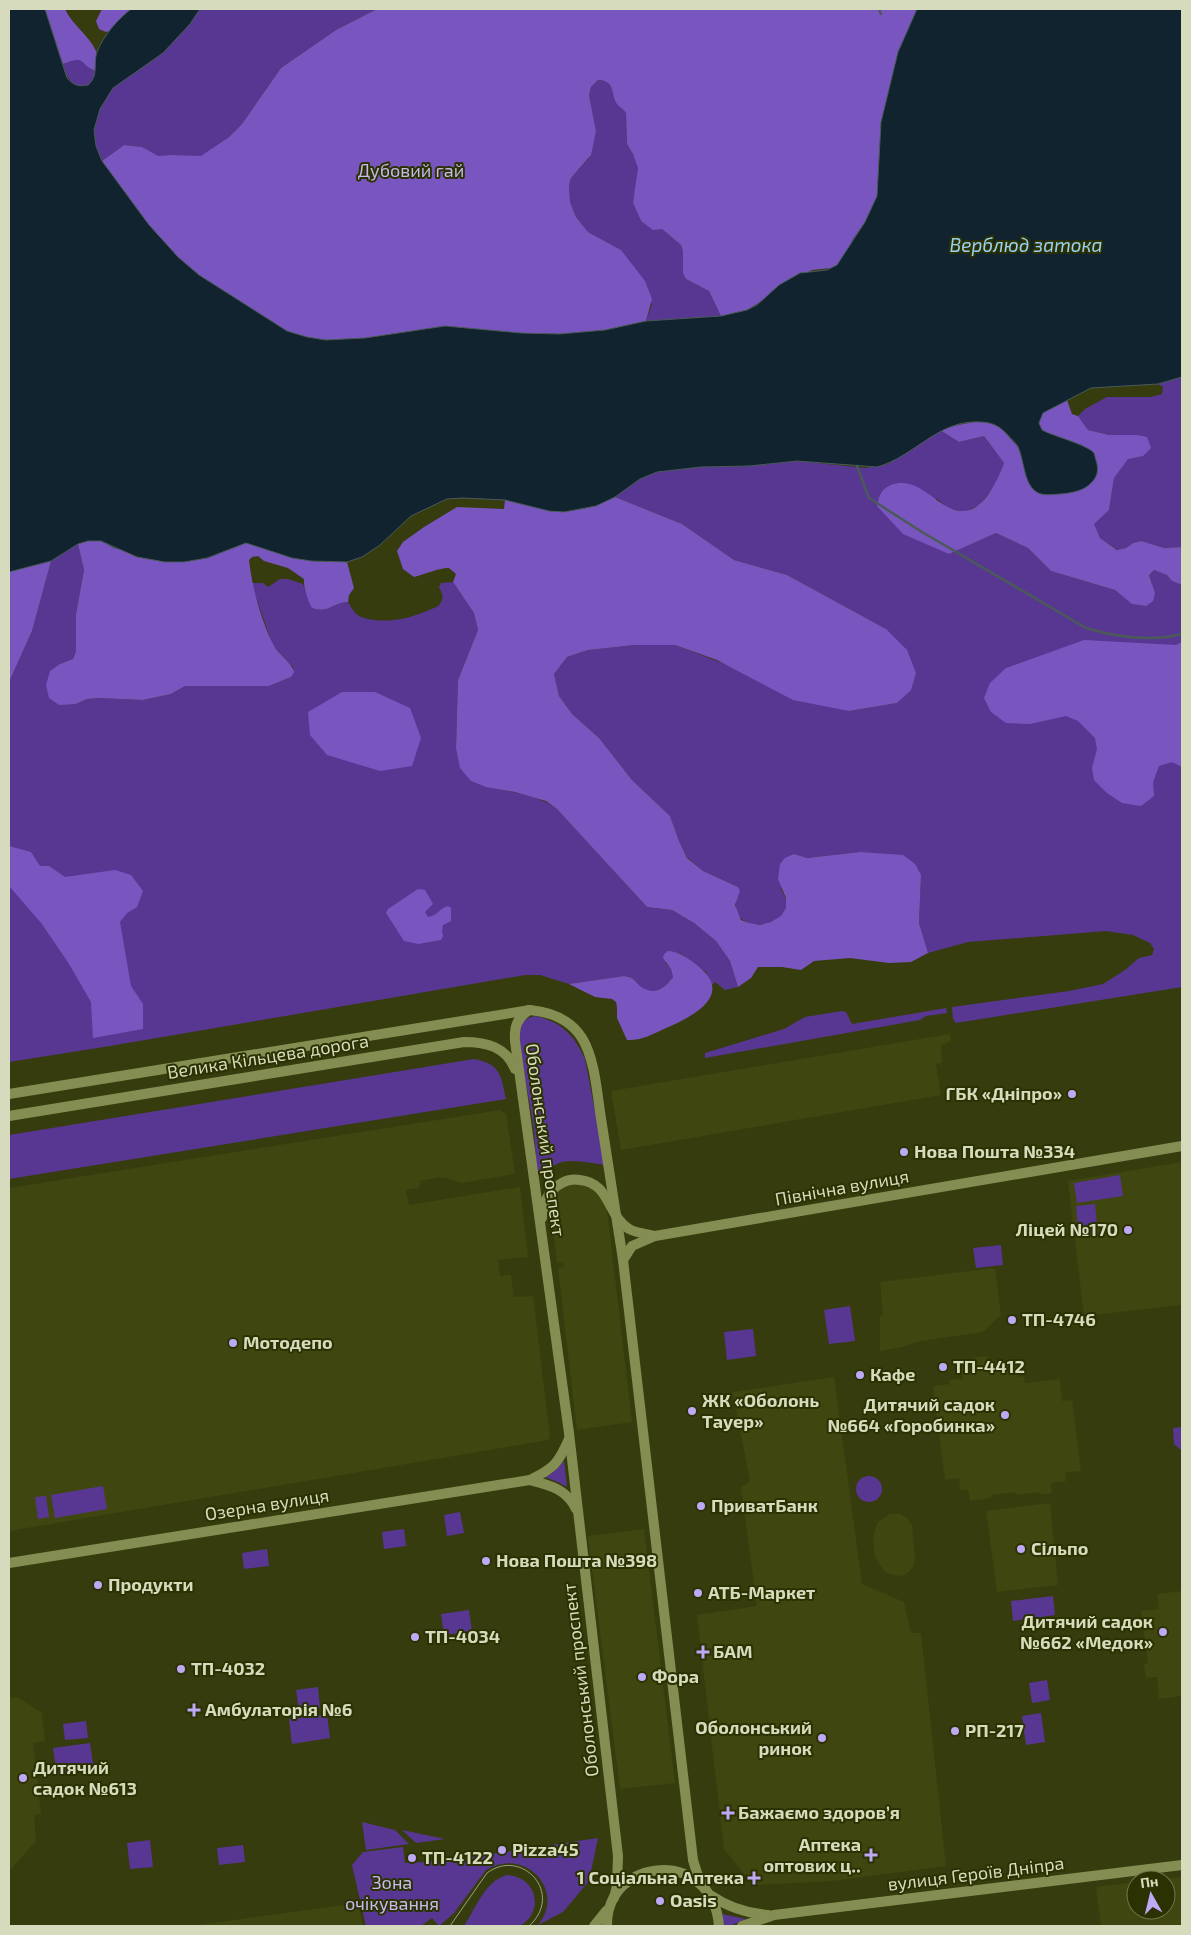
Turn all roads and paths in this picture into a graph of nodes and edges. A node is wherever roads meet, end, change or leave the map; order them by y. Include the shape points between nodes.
1 (530, 1010) junction
2 (518, 1075) junction
3 (9, 1094) edge
4 (9, 1116) edge
5 (1182, 1146) edge
6 (616, 1218) junction
7 (541, 1229) junction
8 (655, 1236) junction
9 (623, 1260) junction
10 (570, 1438) junction
11 (530, 1480) junction
12 (578, 1513) junction
13 (9, 1563) edge
14 (1182, 1865) edge
15 (708, 1891) junction
16 (612, 1902) junction
17 (774, 1915) junction
18 (594, 1926) edge
19 (607, 1926) edge
20 (720, 1926) edge
21 (742, 1926) edge

1 - 2 main road, Оболонський проспект via 520,1018 514,1031
1 - 3 main road, Велика Кільцева дорога
1 - 6 main road via 552,1014 565,1021 585,1044 597,1089
2 - 4 main road, Велика Кільцева дорога via 504,1052 481,1042 464,1042
2 - 7 main road, Оболонський проспект
5 - 8 main road, Північна вулиця
6 - 7 main road via 604,1192 597,1185 574,1179 556,1186 546,1198
6 - 8 main road, Північна вулиця via 630,1230
6 - 9 main road
7 - 10 main road, Оболонський проспект
8 - 9 main road, Північна вулиця via 632,1246
9 - 15 main road via 693,1860
10 - 11 main road via 550,1470
10 - 12 main road, Оболонський проспект
11 - 12 main road via 564,1493
11 - 13 main road, Озерна вулиця
12 - 16 main road, Оболонський проспект via 618,1856 618,1878
14 - 17 main road, вулиця Героїв Дніпра
15 - 16 main road, вулиця Героїв Дніпра via 686,1874 660,1870 628,1882
15 - 17 main road, вулиця Героїв Дніпра via 723,1904 738,1910
15 - 20 main road
16 - 18 main road
16 - 19 main road, Оболонський проспект
17 - 21 main road, вулиця Героїв Дніпра

